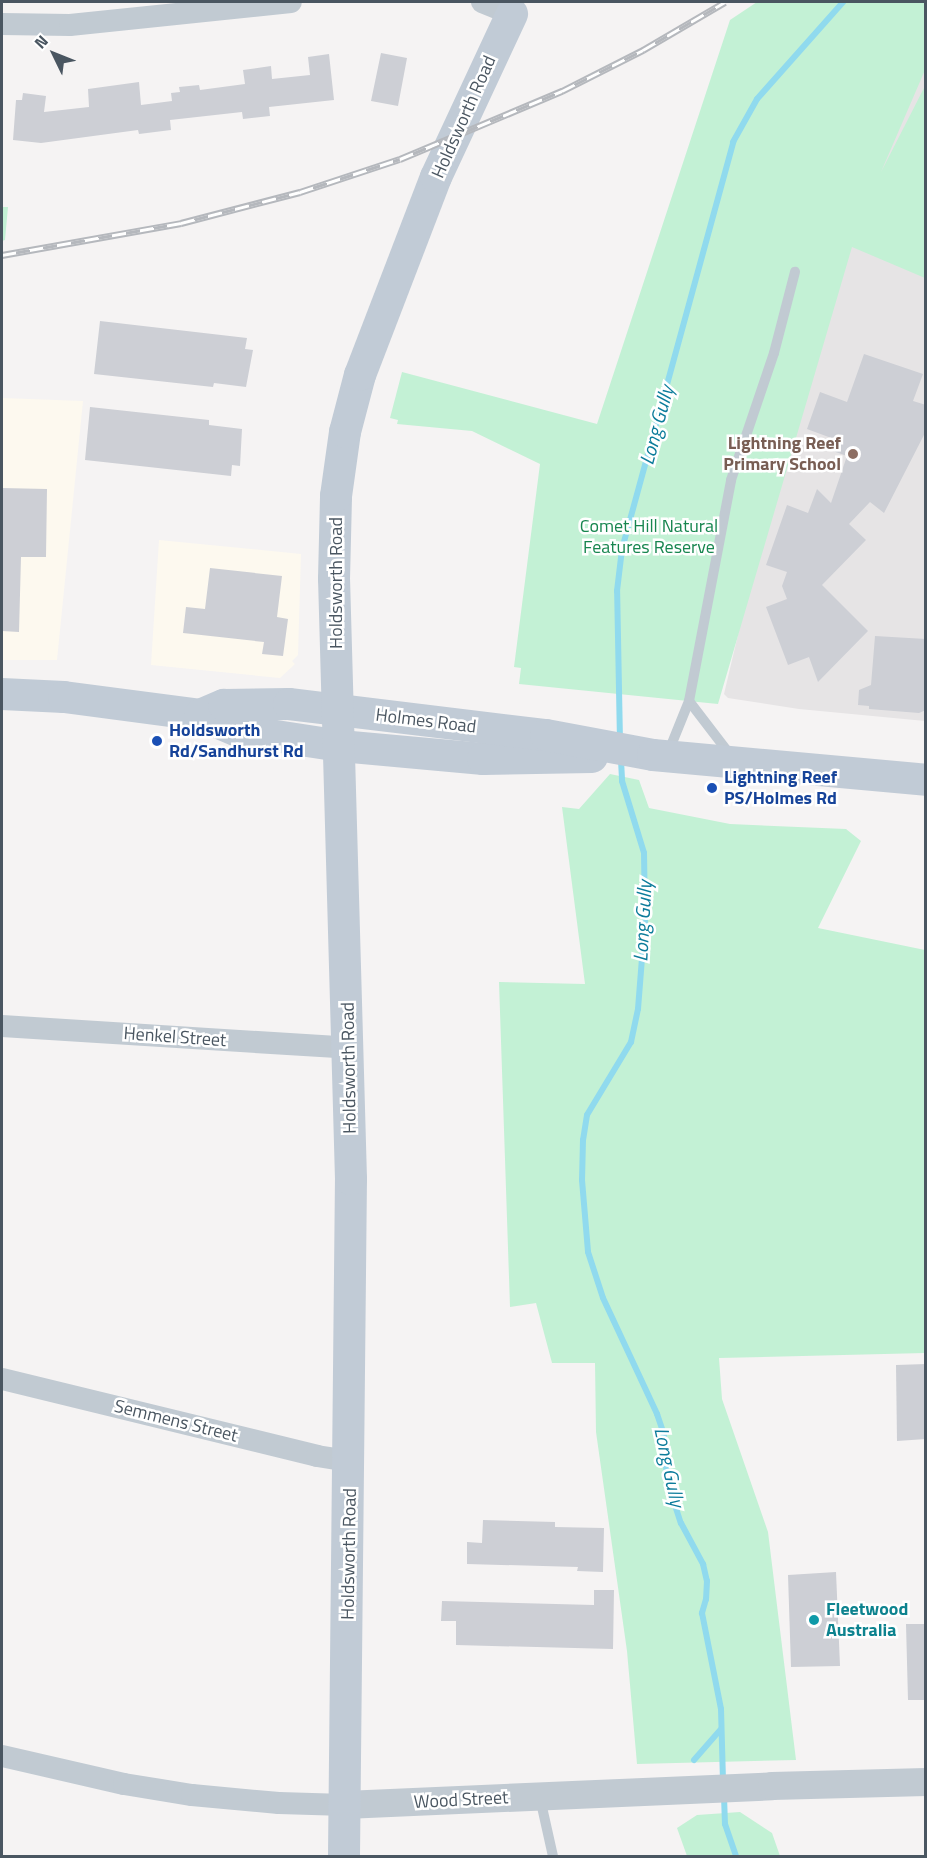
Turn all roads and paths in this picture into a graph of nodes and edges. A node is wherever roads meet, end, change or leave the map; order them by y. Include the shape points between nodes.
1 (291, 2) edge
2 (482, 2) edge
3 (514, 8) edge
4 (2, 24) edge
5 (795, 272) dead end
6 (2, 694) edge
7 (689, 701) junction
8 (338, 710) junction
9 (200, 715) junction
10 (340, 746) junction
11 (632, 753) junction
12 (736, 763) junction
13 (926, 780) edge
14 (2, 1026) edge
15 (349, 1048) junction
16 (2, 1379) edge
17 (350, 1461) junction
18 (2, 1756) edge
19 (926, 1782) edge
20 (540, 1796) junction
21 (345, 1805) junction
22 (344, 1857) edge
23 (553, 1857) edge

1 - 4 street via 70,25
2 - 3 street
3 - 8 main road, Holdsworth Road via 436,177 357,385 336,496
5 - 7 lane via 771,363 731,480
6 - 9 main road, Holmes Road
7 - 11 lane
7 - 12 lane
8 - 9 main road, Holmes Road via 249,703 224,705
8 - 10 main road, Holdsworth Road
8 - 11 main road, Holmes Road
9 - 10 main road, Holmes Road via 236,730
10 - 11 main road, Holmes Road via 483,759
10 - 15 main road, Holdsworth Road
11 - 12 main road, Holmes Road
12 - 13 main road, Holmes Road
14 - 15 street, Henkel Street
15 - 17 main road, Holdsworth Road
16 - 17 street, Semmens Street
17 - 21 main road, Holdsworth Road
18 - 21 street, Wood Street via 123,1784 192,1795
19 - 20 street, Wood Street
20 - 21 street, Wood Street
20 - 23 lane
21 - 22 main road, Holdsworth Road

